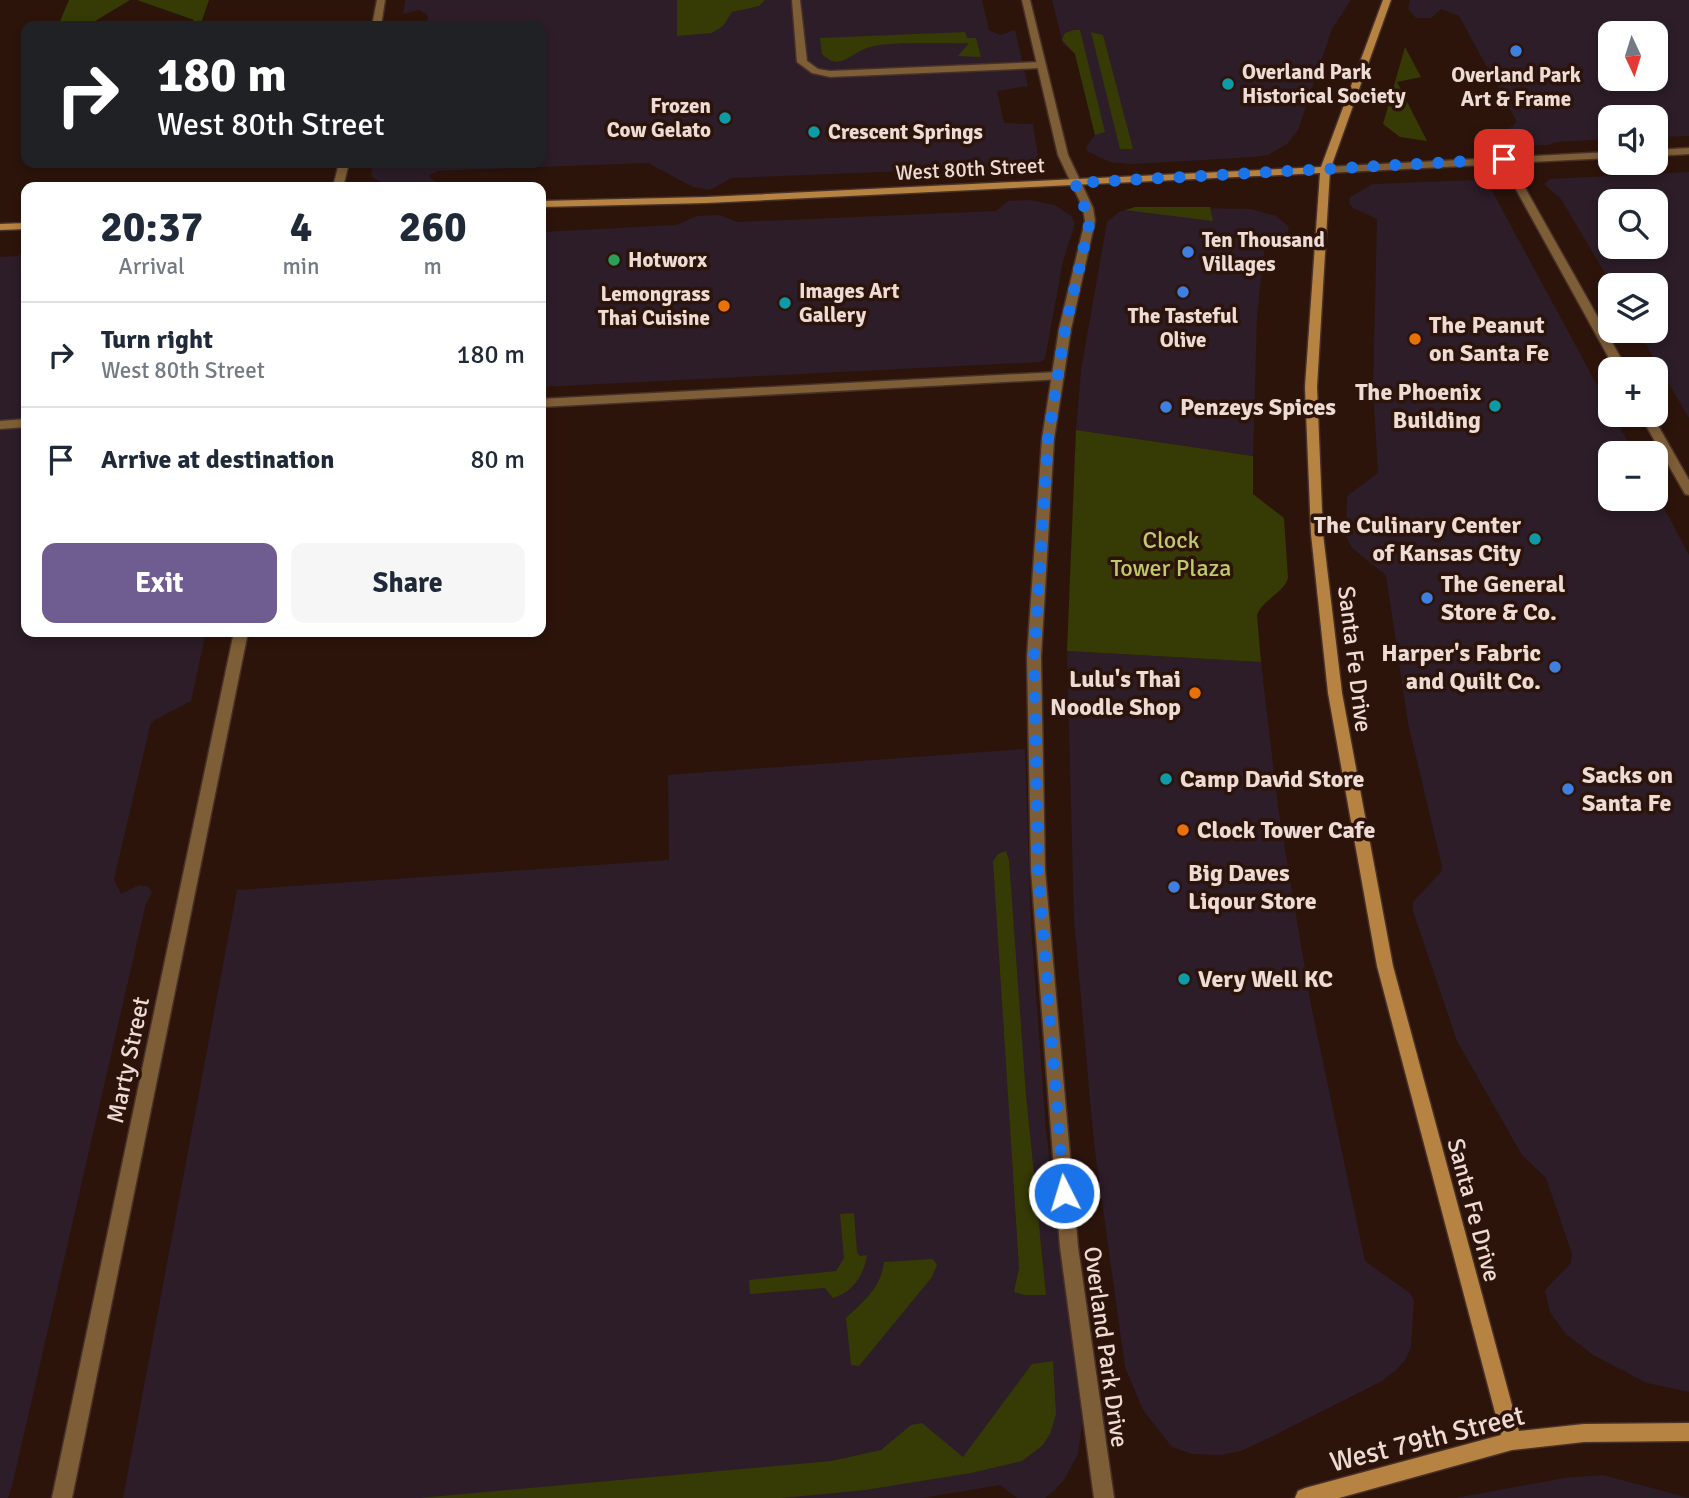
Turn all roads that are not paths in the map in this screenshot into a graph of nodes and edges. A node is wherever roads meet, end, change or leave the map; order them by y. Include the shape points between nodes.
1 (381, 0) edge
2 (796, 0) edge
3 (1026, 0) edge
4 (1387, 0) edge
5 (377, 21) edge
6 (1041, 65) junction
7 (1689, 151) edge
8 (1668, 152) edge
9 (1598, 155) edge
10 (1504, 159) junction
11 (1325, 170) junction
12 (1075, 183) junction
13 (546, 204) edge
14 (21, 226) edge
15 (0, 227) edge
16 (1614, 357) edge
17 (1058, 376) junction
18 (546, 403) edge
19 (21, 423) edge
20 (0, 425) edge
21 (1653, 427) edge
22 (1689, 491) edge
23 (240, 637) edge
24 (1689, 1433) edge
25 (1512, 1441) junction
26 (62, 1498) edge
27 (1104, 1498) edge
28 (1305, 1498) edge

1 - 5 street
2 - 6 street via 802,62 822,73
3 - 6 street, Overland Park Drive
4 - 11 main road, Santa Fe Drive
6 - 12 street, Overland Park Drive via 1063,155
7 - 8 street
9 - 10 street, West 80th Street
10 - 11 street, West 80th Street
10 - 16 street
11 - 12 main road, West 80th Street
11 - 25 main road, Santa Fe Drive via 1311,387 1317,534 1335,693 1385,965
12 - 13 main road, West 80th Street
12 - 17 street, Overland Park Drive via 1090,221
14 - 15 main road
17 - 18 street
17 - 27 street, Overland Park Drive via 1048,439 1034,657 1038,870 1069,1247
19 - 20 street
21 - 22 street
23 - 26 street, Marty Street
24 - 25 main road, West 79th Street via 1584,1433
25 - 28 main road, West 79th Street

